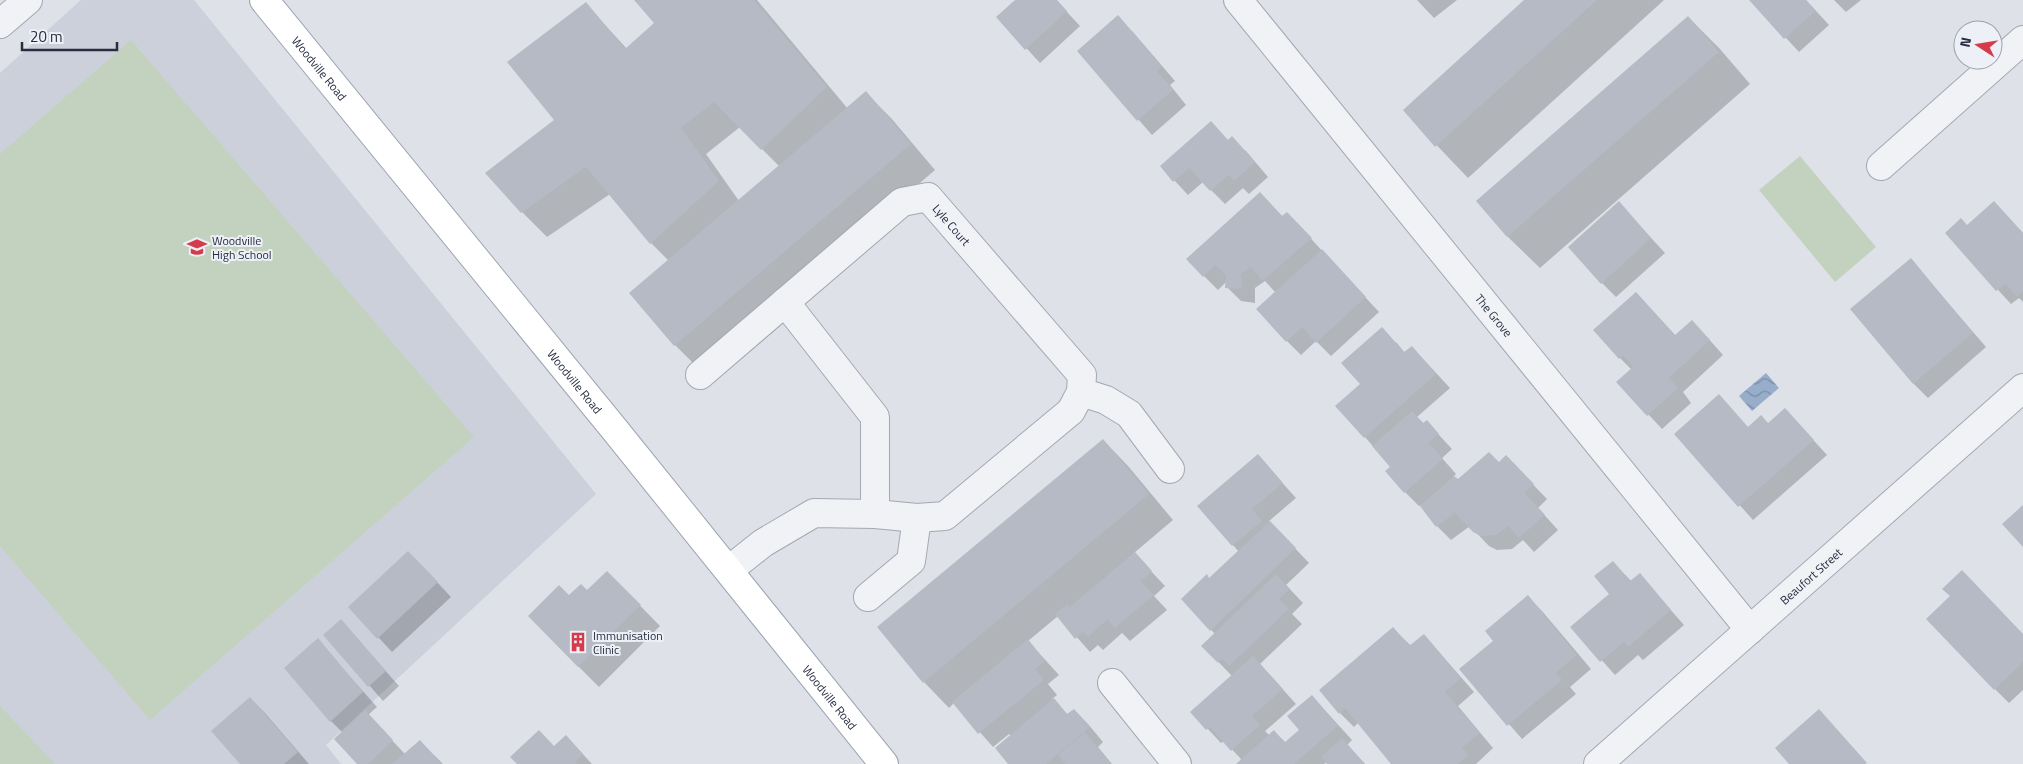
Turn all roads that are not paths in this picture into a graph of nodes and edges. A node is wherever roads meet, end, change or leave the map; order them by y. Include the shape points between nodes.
1 (28, 0) edge
2 (264, 0) edge
3 (1238, 0) edge
4 (0, 24) edge
5 (2023, 40) edge
6 (1880, 166) dead end
7 (785, 302) junction
8 (700, 375) dead end
9 (2023, 388) edge
10 (1081, 392) junction
11 (1170, 468) dead end
12 (875, 514) junction
13 (917, 518) junction
14 (729, 570) junction
15 (868, 598) dead end
16 (1750, 630) junction
17 (1112, 683) dead end
18 (884, 764) edge
19 (1176, 764) edge
20 (1598, 764) edge

1 - 4 street
2 - 14 main road, Woodville Road
3 - 16 street, The Grove
5 - 6 street
7 - 8 street, Lyle Court
7 - 10 street, Lyle Court via 902,202 928,197 1082,376
7 - 12 street via 875,417
9 - 16 street, Beaufort Street
10 - 11 street via 1106,400 1129,414
10 - 13 street via 1071,411 945,516
12 - 13 street
12 - 14 street via 814,513 762,543
13 - 15 street via 911,561
14 - 18 main road, Woodville Road
16 - 20 street, Beaufort Street
17 - 19 street

